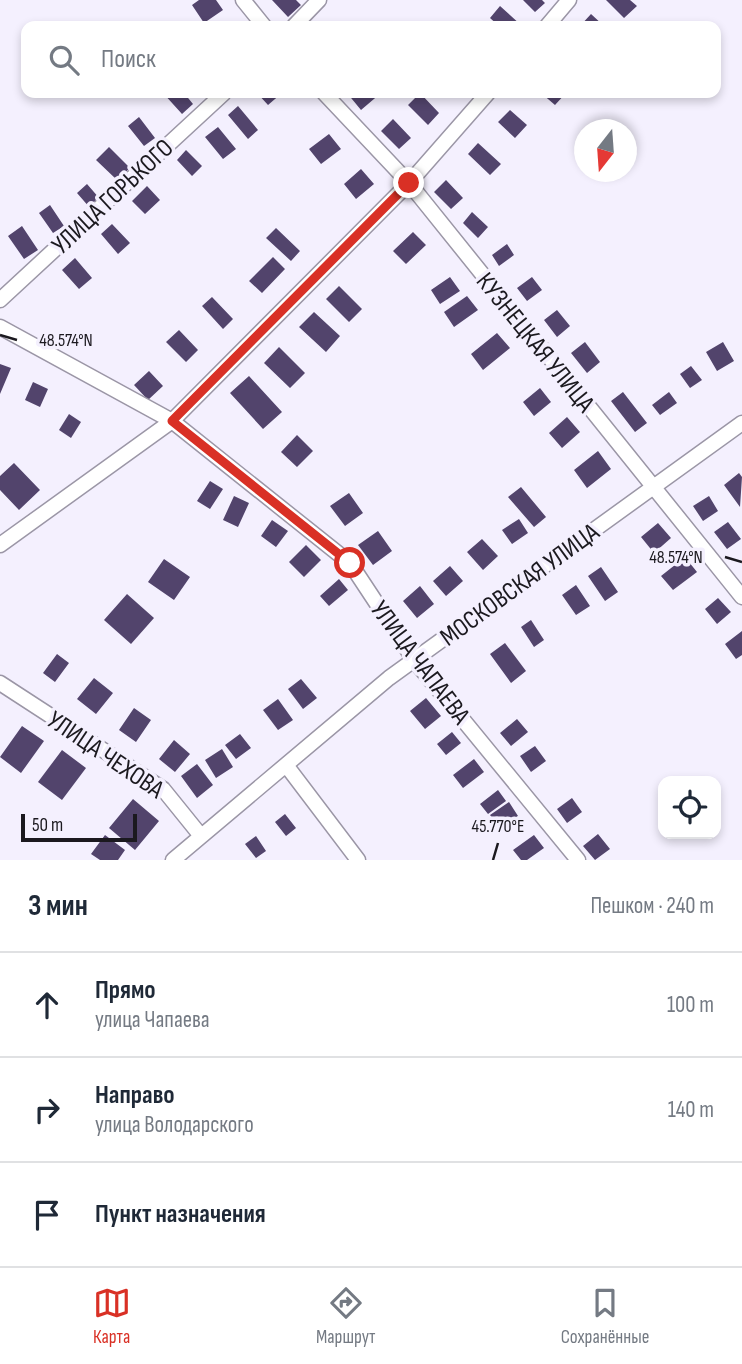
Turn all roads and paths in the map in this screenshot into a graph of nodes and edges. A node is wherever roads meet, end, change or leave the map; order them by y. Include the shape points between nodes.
1 (243, 0) edge
2 (319, 0) edge
3 (569, 0) edge
4 (260, 21) edge
5 (299, 21) edge
6 (551, 21) edge
7 (219, 98) edge
8 (329, 98) edge
9 (484, 98) edge
10 (409, 183) junction
11 (0, 300) edge
12 (0, 327) edge
13 (172, 421) junction
14 (742, 423) edge
15 (653, 487) junction
16 (0, 545) edge
17 (742, 597) edge
18 (414, 660) junction
19 (0, 682) edge
20 (286, 765) junction
21 (201, 836) junction
22 (173, 860) edge
23 (358, 860) edge
24 (578, 860) edge

1 - 4 street
2 - 5 street
3 - 6 street
7 - 11 street, УЛИЦА ГОРЬКОГО
8 - 10 street, КУЗНЕЦКАЯ УЛИЦА
9 - 10 street
10 - 13 street
10 - 15 street, КУЗНЕЦКАЯ УЛИЦА
12 - 13 street, УЛИЦА ЧАПАЕВА
13 - 16 street
13 - 18 street, УЛИЦА ЧАПАЕВА via 350,563
14 - 15 street, МОСКОВСКАЯ УЛИЦА
15 - 17 street, КУЗНЕЦКАЯ УЛИЦА
15 - 18 street, МОСКОВСКАЯ УЛИЦА
18 - 20 street, МОСКОВСКАЯ УЛИЦА
18 - 24 street, УЛИЦА ЧАПАЕВА
19 - 21 street, УЛИЦА ЧЕХОВА via 163,789
20 - 21 street, МОСКОВСКАЯ УЛИЦА
20 - 23 street
21 - 22 street, МОСКОВСКАЯ УЛИЦА

